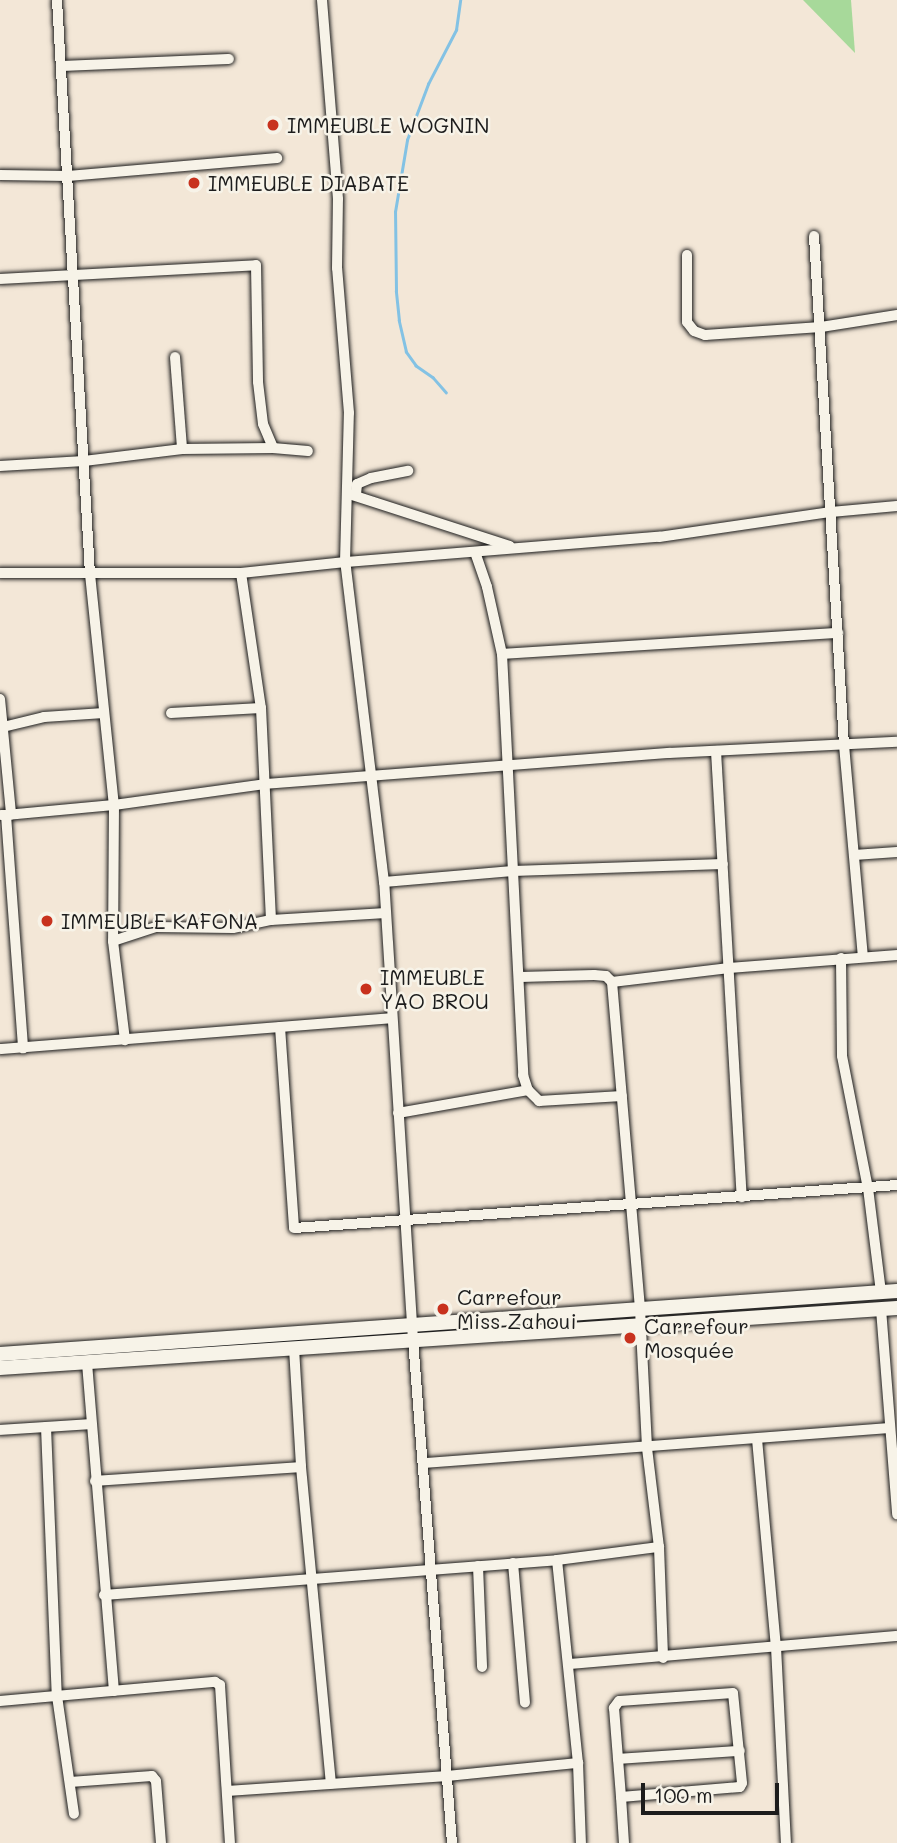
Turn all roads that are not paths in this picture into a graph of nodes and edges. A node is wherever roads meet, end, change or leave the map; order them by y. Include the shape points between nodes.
1 (57, 0) edge
2 (322, 0) edge
3 (229, 59) dead end
4 (61, 66) junction
5 (276, 158) dead end
6 (0, 175) edge
7 (68, 176) junction
8 (814, 236) dead end
9 (687, 255) dead end
10 (74, 275) junction
11 (0, 279) edge
12 (897, 315) edge
13 (821, 327) junction
14 (175, 358) dead end
15 (182, 449) junction
16 (273, 449) junction
17 (308, 451) dead end
18 (84, 461) junction
19 (0, 466) edge
20 (408, 471) dead end
21 (353, 494) junction
22 (897, 506) edge
23 (831, 512) junction
24 (517, 548) junction
25 (475, 552) junction
26 (345, 562) junction
27 (0, 573) edge
28 (241, 573) junction
29 (90, 574) junction
30 (838, 633) junction
31 (502, 654) junction
32 (0, 699) edge
33 (261, 708) junction
34 (104, 713) junction
35 (171, 713) dead end
36 (3, 727) junction
37 (897, 742) edge
38 (844, 745) junction
39 (716, 751) junction
40 (508, 766) junction
41 (372, 778) junction
42 (265, 784) junction
43 (114, 804) junction
44 (6, 814) edge
45 (897, 852) edge
46 (854, 855) junction
47 (723, 864) junction
48 (513, 872) junction
49 (384, 882) junction
50 (386, 913) junction
51 (271, 920) junction
52 (113, 941) junction
53 (897, 955) edge
54 (863, 957) junction
55 (841, 958) junction
56 (729, 968) junction
57 (520, 977) junction
58 (612, 982) junction
59 (392, 1018) junction
60 (280, 1027) junction
61 (125, 1040) junction
62 (23, 1048) junction
63 (0, 1049) edge
64 (528, 1090) junction
65 (622, 1096) junction
66 (398, 1113) junction
67 (897, 1185) edge
68 (868, 1188) junction
69 (742, 1197) junction
70 (632, 1203) junction
71 (405, 1221) junction
72 (897, 1291) edge
73 (881, 1292) junction
74 (897, 1308) edge
75 (640, 1309) junction
76 (881, 1309) junction
77 (412, 1325) junction
78 (641, 1325) junction
79 (413, 1340) junction
80 (294, 1348) junction
81 (0, 1354) edge
82 (87, 1363) junction
83 (0, 1368) edge
84 (91, 1424) junction
85 (46, 1427) junction
86 (888, 1428) junction
87 (0, 1430) edge
88 (757, 1439) junction
89 (647, 1448) junction
90 (425, 1463) junction
91 (301, 1467) junction
92 (95, 1481) junction
93 (897, 1514) edge
94 (659, 1547) junction
95 (557, 1560) junction
96 (513, 1563) junction
97 (478, 1566) junction
98 (433, 1569) junction
99 (310, 1580) junction
100 (104, 1595) junction
101 (897, 1636) edge
102 (776, 1647) junction
103 (663, 1658) junction
104 (569, 1664) junction
105 (482, 1667) dead end
106 (114, 1691) junction
107 (57, 1696) junction
108 (0, 1701) edge
109 (525, 1702) dead end
110 (740, 1751) junction
111 (618, 1759) junction
112 (578, 1763) junction
113 (447, 1776) junction
114 (69, 1782) junction
115 (331, 1784) junction
116 (228, 1791) junction
117 (621, 1797) junction
118 (74, 1814) dead end
119 (161, 1843) edge
120 (230, 1843) edge
121 (452, 1843) edge
122 (581, 1843) edge
123 (624, 1843) edge
124 (786, 1843) edge

1 - 4 street
2 - 21 street via 338,198 337,268
3 - 4 street
4 - 7 street
5 - 7 street
6 - 7 street
7 - 10 street
8 - 13 street
9 - 13 street via 687,323 694,331 705,335
10 - 11 street
10 - 16 street via 256,265 260,401
10 - 18 street
12 - 13 street
13 - 23 street
14 - 15 street
15 - 16 street
15 - 18 street
16 - 17 street
18 - 19 street
18 - 29 street
20 - 21 street via 371,478 357,484
21 - 24 street
21 - 26 street
22 - 23 street
23 - 24 street via 659,537
23 - 30 street
24 - 25 street
25 - 26 street
25 - 31 street
26 - 28 street
26 - 41 street
27 - 29 street
28 - 29 street
28 - 33 street
29 - 34 street
30 - 31 street
30 - 38 street
31 - 40 street
32 - 36 street
33 - 35 street
33 - 42 street
34 - 36 street via 44,717
34 - 43 street
36 - 44 street
37 - 38 street
38 - 39 street
38 - 46 street
39 - 40 street
39 - 47 street
40 - 41 street
40 - 48 street
41 - 42 street
41 - 49 street
42 - 43 street
42 - 51 street
43 - 44 street
43 - 52 street
44 - 62 street
45 - 46 street
46 - 54 street
47 - 48 street
47 - 56 street
48 - 49 street
48 - 57 street
49 - 50 street
50 - 51 street
50 - 59 street
51 - 52 street via 233,928 156,927
52 - 61 street
53 - 54 street
54 - 55 street
55 - 56 street
55 - 68 street via 842,1056
56 - 58 street
56 - 69 street
57 - 58 street via 594,975
57 - 64 street via 523,1074
58 - 65 street
59 - 60 street
59 - 66 street
60 - 61 street
60 - 71 street via 294,1228
61 - 62 street
62 - 63 street
64 - 65 street via 539,1101
64 - 66 street
65 - 70 street
66 - 71 street
67 - 68 street
68 - 69 street
68 - 73 street
69 - 70 street
70 - 71 street
70 - 75 street
71 - 77 street
72 - 73 main road
73 - 75 main road
74 - 76 main road
75 - 77 main road
75 - 78 street
76 - 78 main road
76 - 86 street
77 - 79 street
77 - 81 main road
78 - 79 main road
78 - 89 street
79 - 80 main road
79 - 90 street
80 - 82 main road
80 - 91 street
82 - 83 main road
82 - 84 street
84 - 85 street
84 - 92 street
85 - 87 street
85 - 107 street
86 - 88 street
86 - 93 street
88 - 89 street
88 - 102 street
89 - 90 street
89 - 94 street
90 - 98 street
91 - 92 street
91 - 99 street
92 - 100 street
94 - 95 street
94 - 103 street
95 - 96 street
95 - 104 street
96 - 97 street
96 - 109 street
97 - 98 street
97 - 105 street
98 - 99 street
98 - 113 street
99 - 100 street
99 - 115 street
100 - 106 street
101 - 102 street
102 - 103 street
102 - 124 street
103 - 104 street
104 - 112 street
106 - 107 street
106 - 116 street via 220,1685
107 - 108 street
107 - 114 street
110 - 111 street
110 - 111 street via 733,1693 628,1699 614,1708
110 - 117 street via 743,1783 736,1789
111 - 117 street
112 - 113 street
112 - 122 street
113 - 115 street
113 - 121 street
114 - 118 street
114 - 119 street via 152,1776
115 - 116 street
116 - 120 street
117 - 123 street

